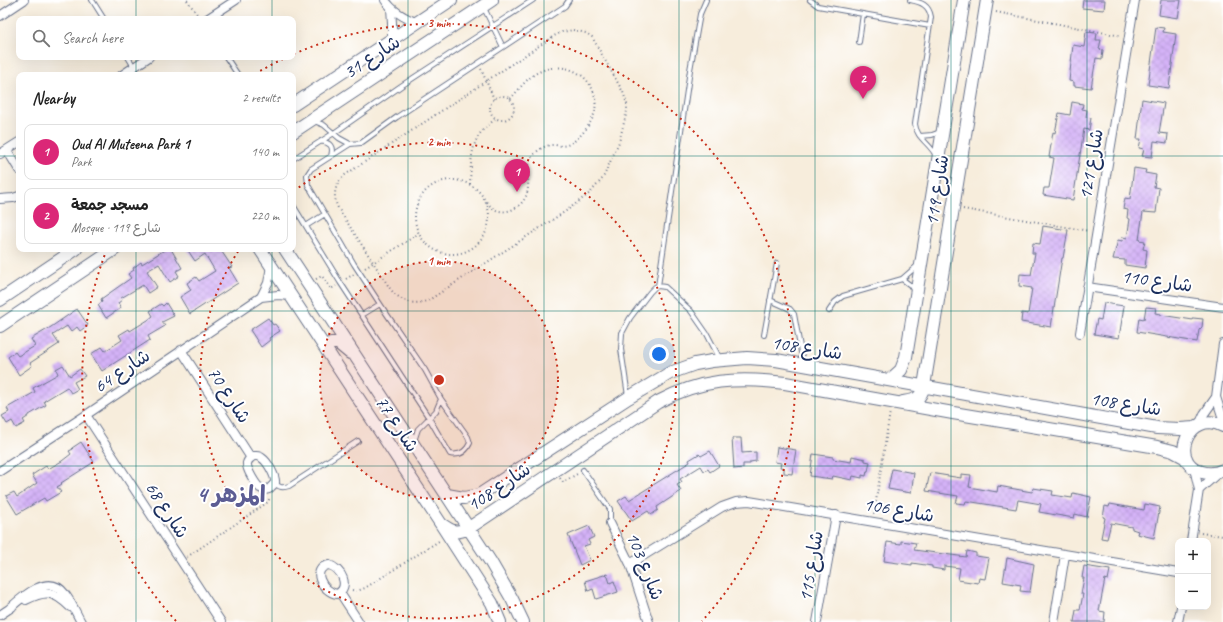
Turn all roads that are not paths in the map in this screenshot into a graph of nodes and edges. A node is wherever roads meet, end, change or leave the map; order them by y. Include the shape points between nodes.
1 (24, 0) edge
2 (92, 0) edge
3 (236, 0) edge
4 (385, 0) edge
5 (452, 0) edge
6 (533, 0) edge
7 (569, 0) edge
8 (706, 0) edge
9 (810, 0) edge
10 (910, 0) edge
11 (964, 0) edge
12 (1135, 0) edge
13 (488, 3) edge
14 (985, 7) edge
15 (391, 8) junction
16 (863, 14) junction
17 (0, 16) edge
18 (102, 16) edge
19 (212, 16) edge
20 (418, 23) junction
21 (494, 26) junction
22 (930, 26) junction
23 (392, 40) junction
24 (859, 42) dead end
25 (503, 47) junction
26 (130, 60) edge
27 (144, 60) edge
28 (228, 60) edge
29 (134, 67) junction
30 (126, 72) edge
31 (236, 72) edge
32 (296, 103) edge
33 (311, 120) junction
34 (296, 130) edge
35 (944, 130) junction
36 (334, 133) junction
37 (919, 136) junction
38 (321, 141) junction
39 (16, 144) edge
40 (350, 144) junction
41 (3, 152) edge
42 (331, 156) junction
43 (296, 157) edge
44 (939, 161) junction
45 (16, 167) edge
46 (933, 196) junction
47 (16, 197) edge
48 (0, 199) edge
49 (296, 210) edge
50 (325, 214) junction
51 (306, 226) junction
52 (948, 238) junction
53 (72, 252) edge
54 (111, 252) edge
55 (262, 252) edge
56 (287, 252) edge
57 (923, 258) junction
58 (777, 263) dead end
59 (271, 266) junction
60 (902, 279) junction
61 (658, 286) junction
62 (1087, 287) junction
63 (291, 296) junction
64 (261, 297) junction
65 (916, 298) junction
66 (0, 300) edge
67 (770, 300) junction
68 (380, 304) junction
69 (1223, 307) edge
70 (829, 311) dead end
71 (362, 315) junction
72 (0, 326) edge
73 (1080, 333) dead end
74 (764, 335) dead end
75 (1223, 344) edge
76 (325, 347) junction
77 (181, 350) junction
78 (720, 360) junction
79 (804, 365) junction
80 (363, 367) junction
81 (890, 380) junction
82 (924, 386) junction
83 (1216, 397) junction
84 (441, 398) junction
85 (628, 398) junction
86 (895, 403) junction
87 (86, 414) junction
88 (429, 418) junction
89 (1223, 419) edge
90 (593, 420) junction
91 (1197, 426) junction
92 (1223, 426) edge
93 (358, 441) dead end
94 (414, 446) junction
95 (589, 448) junction
96 (251, 458) junction
97 (1186, 458) junction
98 (1194, 468) junction
99 (583, 470) dead end
100 (1222, 470) edge
101 (0, 471) edge
102 (273, 486) junction
103 (1199, 490) junction
104 (447, 495) junction
105 (836, 515) junction
106 (610, 523) joint
107 (441, 524) junction
108 (469, 528) junction
109 (1191, 538) edge
110 (1065, 555) junction
111 (630, 564) junction
112 (1175, 573) edge
113 (340, 593) junction
114 (1180, 610) edge
115 (0, 615) edge
116 (81, 622) edge
117 (221, 622) edge
118 (359, 622) edge
119 (500, 622) edge
120 (523, 622) edge
121 (649, 622) edge
122 (817, 622) edge
123 (1054, 622) edge
124 (1178, 622) edge

1 - 17 street
2 - 18 lane
3 - 19 street
4 - 15 street
5 - 20 street, شارع 31
6 - 21 lane
7 - 25 lane via 566,6
8 - 61 lane via 700,14 690,70
9 - 16 lane via 818,6
10 - 22 lane via 922,3 928,9 931,17
11 - 35 street, شارع 119
12 - 62 street, شارع 121
13 - 21 lane
13 - 33 street, شارع 31
14 - 52 street, شارع 119
15 - 20 street
15 - 23 street
16 - 22 lane
16 - 24 lane
20 - 23 street, شارع 31
21 - 25 lane
21 - 36 lane
22 - 37 lane via 915,124
23 - 32 street, شارع 31
25 - 40 lane via 360,143
26 - 29 lane
27 - 29 street
28 - 31 lane
29 - 30 street
33 - 34 street, شارع 31
33 - 36 lane via 324,125
35 - 37 lane via 932,135
35 - 44 street, شارع 119
36 - 38 lane
36 - 40 lane
37 - 44 lane via 933,149
38 - 42 lane via 331,146
38 - 43 lane
39 - 41 street
40 - 42 lane
41 - 45 street
42 - 50 lane via 311,169 307,176 308,185
44 - 46 street, شارع 119
46 - 52 street via 934,240 939,244
46 - 57 street, شارع 119
47 - 48 street
49 - 51 lane
50 - 51 lane
50 - 68 lane
51 - 71 lane
52 - 82 street, شارع 119
53 - 66 street
54 - 72 street
55 - 59 street, شارع 77
56 - 80 street, شارع 77
57 - 60 lane
57 - 65 street, شارع 119
58 - 67 lane
59 - 63 street, شارع 77
59 - 64 street via 268,283
60 - 65 lane via 913,289
60 - 70 lane via 843,296
61 - 78 lane via 668,289 691,311 707,334
61 - 85 lane via 652,289 625,325 622,333 621,349
62 - 69 street, شارع 110
62 - 73 street, شارع 121
63 - 64 street, شارع 64
63 - 76 street, شارع 77
64 - 77 street, شارع 64
65 - 81 street, شارع 119 via 905,362 901,370
67 - 74 lane
67 - 79 lane via 790,309 794,314
68 - 71 lane
68 - 84 lane
71 - 88 lane
75 - 83 street
76 - 80 street via 331,343 341,344
76 - 107 street, شارع 77
77 - 87 street, شارع 64
77 - 96 street, شارع 70
78 - 79 street, شارع 108 via 761,358
78 - 85 street, شارع 108 via 695,364 670,373
79 - 81 street, شارع 108
80 - 94 street, شارع 77
81 - 82 street, شارع 108
82 - 86 street via 917,399
82 - 91 street, شارع 108 via 1157,428 1180,429
83 - 89 street
83 - 91 street
84 - 88 lane via 436,411
84 - 88 lane via 468,437 470,443 467,450 461,454 450,454
85 - 90 street, شارع 108
86 - 95 street, شارع 108 via 778,382 723,380 693,386 669,396
86 - 97 street, شارع 108 via 1157,446
87 - 101 street, شارع 64
87 - 117 street, شارع 68
88 - 94 lane via 416,433
90 - 95 street via 580,437 581,443
90 - 104 street, شارع 108 via 479,495 464,498
91 - 92 street, شارع 108 via 1210,422
91 - 97 street via 1186,438
93 - 102 lane via 289,486
94 - 104 street, شارع 77
95 - 108 street, شارع 108
96 - 102 street via 259,456 264,459 275,477
96 - 102 street via 247,468 258,486 263,490
97 - 98 street
98 - 100 street via 1210,474
98 - 103 street
99 - 106 lane via 610,509
100 - 103 street
103 - 109 street
104 - 108 street, شارع 77
105 - 110 street, شارع 106
105 - 111 street, شارع 106 via 757,501 736,502 722,507
105 - 122 street, شارع 115
106 - 111 street, شارع 103
107 - 108 street via 454,532
107 - 119 street, شارع 77 via 492,603
108 - 120 street, شارع 77 via 502,580
110 - 112 street, شارع 106
110 - 123 street
111 - 121 street, شارع 103
113 - 113 street via 335,594 324,587 320,579 322,568 329,565 341,573 343,584
113 - 118 street
114 - 124 street
115 - 116 street via 35,595 48,593 59,597 75,612

